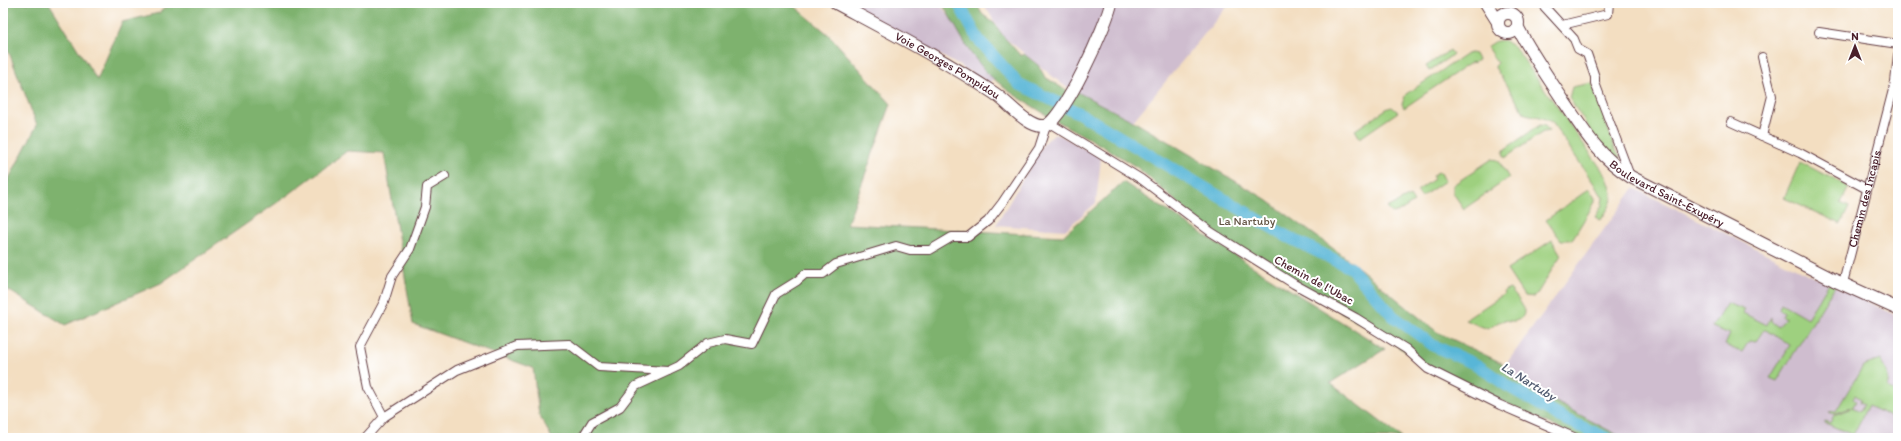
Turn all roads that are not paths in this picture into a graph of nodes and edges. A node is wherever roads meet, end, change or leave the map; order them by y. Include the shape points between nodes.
1 (836, 3) edge
2 (1111, 3) edge
3 (1486, 3) edge
4 (1541, 3) edge
5 (1608, 3) edge
6 (1508, 8) edge
7 (1498, 22) junction
8 (1562, 25) junction
9 (1514, 30) junction
10 (1818, 32) dead end
11 (1898, 44) edge
12 (1898, 54) edge
13 (1762, 57) dead end
14 (1896, 82) edge
15 (1731, 122) dead end
16 (1050, 123) junction
17 (1762, 136) junction
18 (445, 176) dead end
19 (1631, 177) junction
20 (1867, 189) junction
21 (1843, 284) junction
22 (1898, 309) edge
23 (669, 371) junction
24 (384, 417) junction
25 (366, 438) edge
26 (582, 438) edge
27 (1576, 438) edge

1 - 16 main road, Voie Georges Pompidou via 948,64 998,96 1021,117 1039,126
2 - 16 main road via 1100,35 1074,90
3 - 7 main road
4 - 8 street
5 - 8 street via 1608,14
6 - 7 main road
6 - 9 main road via 1518,20
7 - 9 main road via 1502,31
8 - 19 street via 1574,39 1578,49 1587,54 1595,77 1594,83
9 - 19 main road, Boulevard Saint-Exupéry via 1593,144 1615,167
10 - 11 street
12 - 14 street, Chemin des Incapis
13 - 17 street via 1772,96
14 - 20 street, Chemin des Incapis
15 - 17 street
16 - 23 street via 1039,148 1002,203 988,221 968,237 952,237 930,250 910,250 896,246 836,264 823,274 805,274 776,294 752,344 725,339 708,343
16 - 27 street, Chemin de l'Ubac via 1142,179 1217,236 1400,345 1428,369 1500,405
17 - 20 street
18 - 24 street via 427,187 425,207 410,249 392,276 384,302 360,347 368,387
19 - 21 main road, Boulevard Saint-Exupéry
20 - 21 street, Chemin des Incapis
21 - 22 main road
23 - 24 street via 599,367 569,344 517,346 458,370
23 - 26 street via 636,386 620,407 592,422
24 - 25 street

